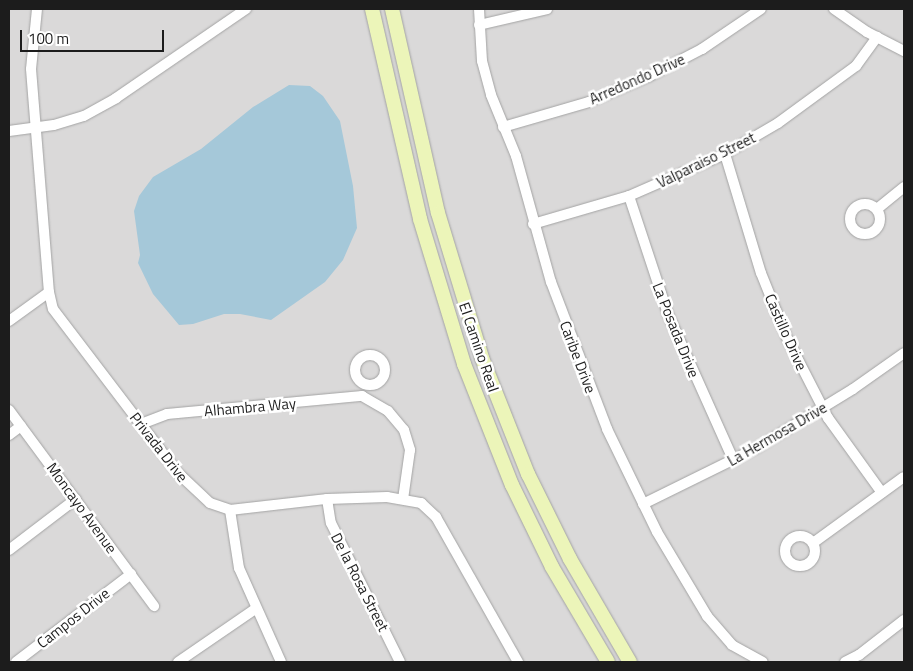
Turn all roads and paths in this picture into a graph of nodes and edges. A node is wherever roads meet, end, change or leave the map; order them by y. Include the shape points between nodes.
1 (37, 9) edge
2 (246, 9) edge
3 (372, 9) edge
4 (392, 9) edge
5 (479, 9) edge
6 (547, 9) edge
7 (761, 9) edge
8 (834, 9) edge
9 (479, 25) junction
10 (877, 36) junction
11 (904, 51) edge
12 (504, 127) junction
13 (36, 129) junction
14 (9, 131) edge
15 (725, 154) junction
16 (904, 186) edge
17 (629, 196) junction
18 (876, 209) dead end
19 (533, 224) junction
20 (49, 292) junction
21 (9, 321) edge
22 (904, 353) edge
23 (366, 385) dead end
24 (362, 396) junction
25 (822, 409) junction
26 (9, 410) edge
27 (141, 424) junction
28 (21, 426) junction
29 (9, 435) edge
30 (733, 459) junction
31 (904, 477) edge
32 (882, 493) junction
33 (76, 499) junction
34 (327, 499) junction
35 (403, 499) junction
36 (643, 504) junction
37 (230, 510) junction
38 (813, 543) dead end
39 (9, 550) edge
40 (130, 574) junction
41 (154, 606) dead end
42 (254, 609) junction
43 (904, 620) edge
44 (16, 662) edge
45 (178, 662) edge
46 (281, 662) edge
47 (400, 662) edge
48 (518, 662) edge
49 (608, 662) edge
50 (630, 662) edge
51 (763, 662) edge
52 (845, 662) edge

1 - 13 street, Privada Drive via 31,48
2 - 13 street via 116,98 84,116
3 - 49 main road, El Camino Real via 420,218 464,364 512,485 552,567
4 - 50 main road, El Camino Real via 438,213 482,358 532,482 587,591
5 - 9 street, Caribe Drive
6 - 9 street
7 - 12 street, Arredondo Drive via 702,49 648,77 589,102
8 - 10 street
9 - 12 street, Caribe Drive via 485,76
10 - 11 street
10 - 15 street, Valparaiso Street via 856,66 778,123
12 - 19 street, Caribe Drive via 516,156
13 - 14 street
13 - 20 street, Privada Drive
15 - 17 street, Valparaiso Street
15 - 25 street, Castillo Drive via 760,273
16 - 18 street
17 - 19 street, Valparaiso Street
17 - 30 street, La Posada Drive via 668,314
19 - 36 street, Caribe Drive via 550,282 588,382
20 - 21 street
20 - 27 street, Privada Drive via 53,308
22 - 25 street, La Hermosa Drive
23 - 24 street
24 - 27 street, Alhambra Way via 167,414
24 - 35 street via 388,411 404,430 410,450
25 - 30 street, La Hermosa Drive
25 - 32 street, Castillo Drive
26 - 28 street, Moncayo Avenue
27 - 37 street, Privada Drive via 198,493 210,503
28 - 29 street
28 - 33 street, Moncayo Avenue
30 - 36 street, La Hermosa Drive
31 - 32 street
32 - 38 street
33 - 39 street
33 - 40 street, Moncayo Avenue
34 - 35 street, Privada Drive
34 - 37 street, Privada Drive
34 - 47 street, De la Rosa Street via 331,523
35 - 48 street, Privada Drive via 421,503 436,517
36 - 51 street, Caribe Drive via 707,616 732,645
37 - 42 street via 239,568
40 - 41 street, Moncayo Avenue
40 - 44 street, Campos Drive
42 - 45 street
42 - 46 street
43 - 52 street via 859,656

